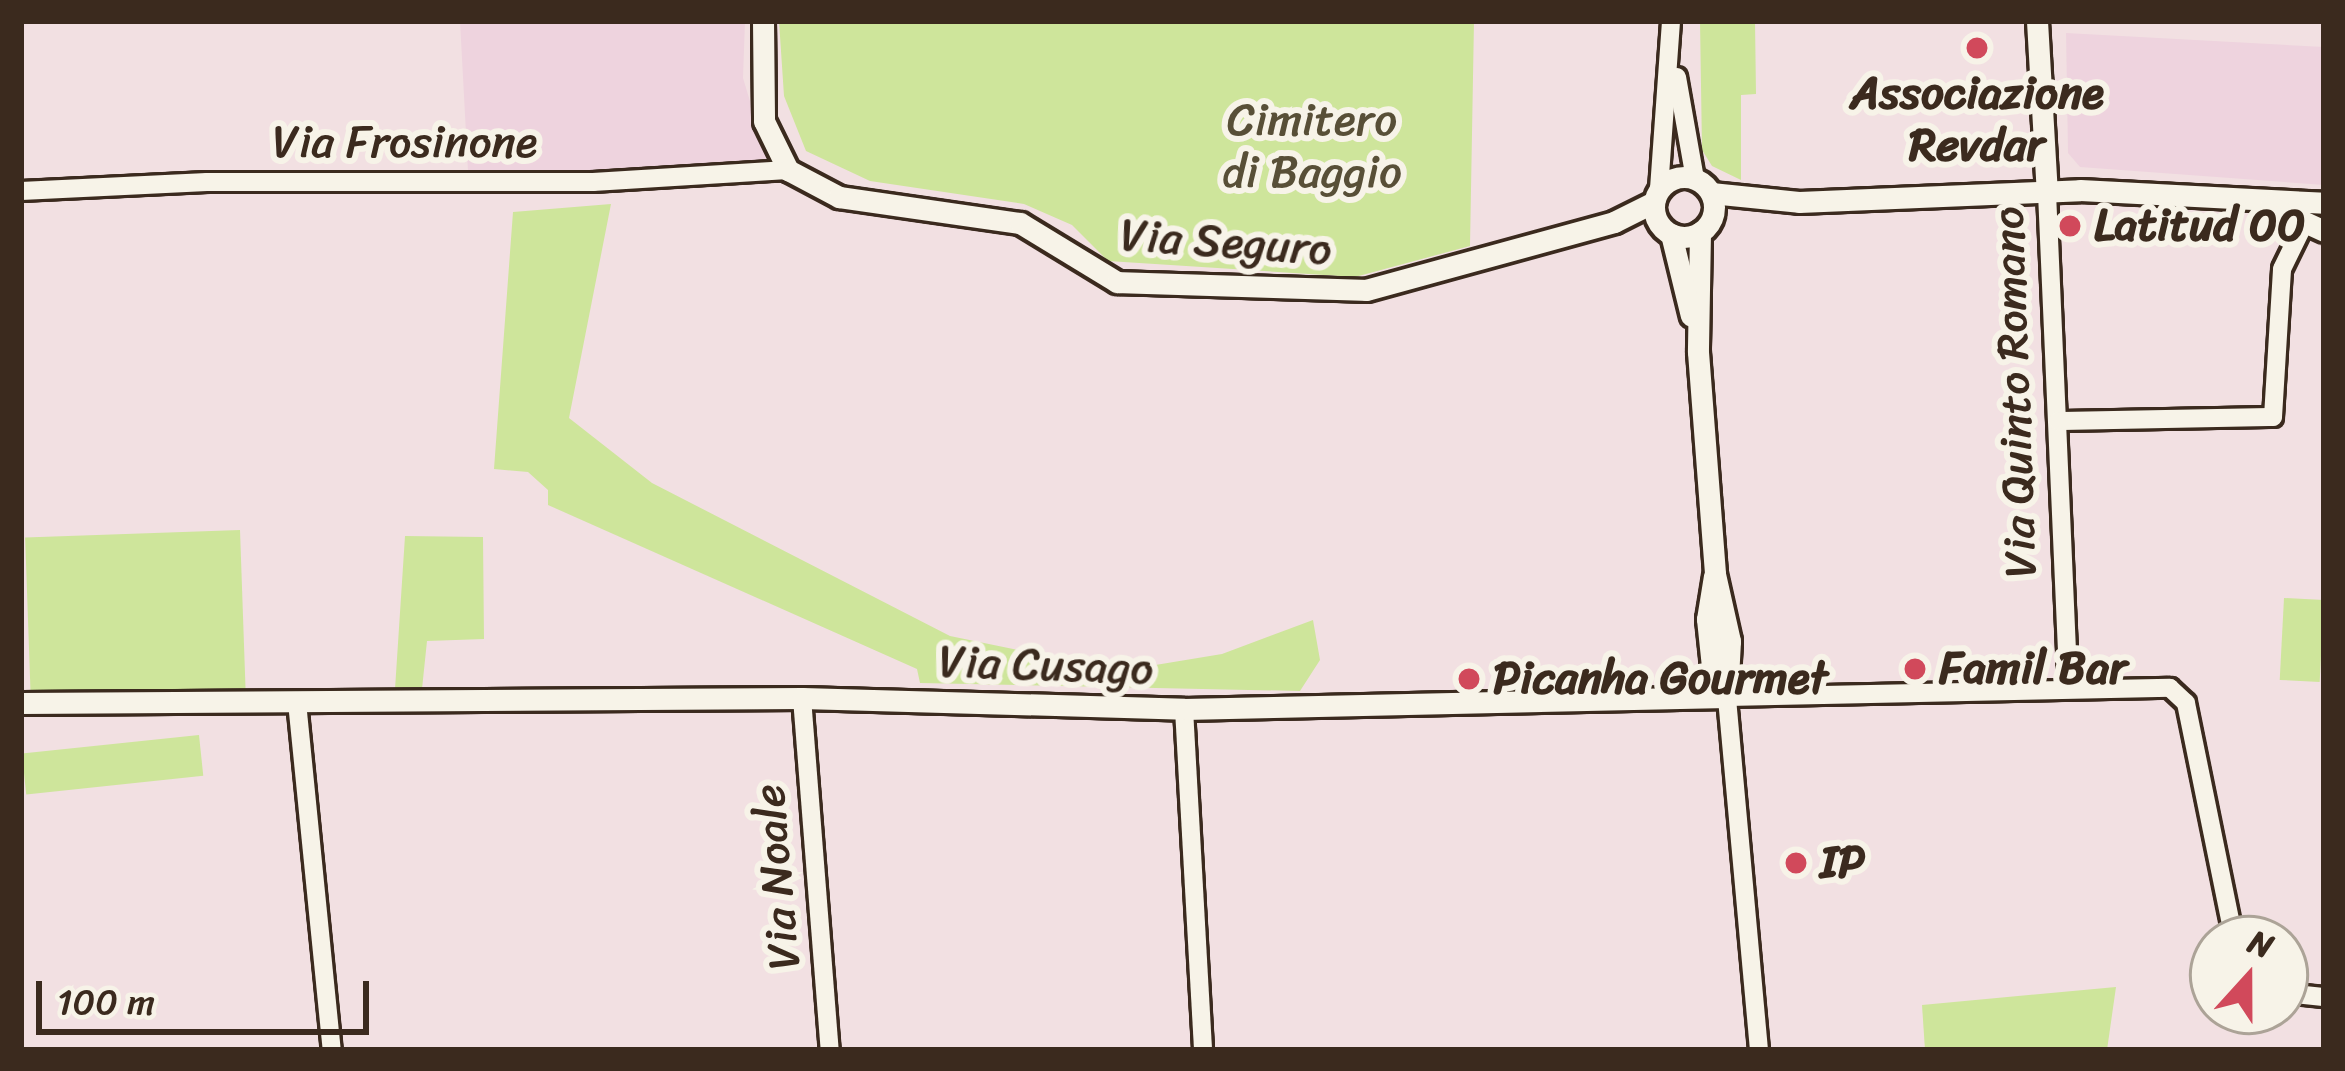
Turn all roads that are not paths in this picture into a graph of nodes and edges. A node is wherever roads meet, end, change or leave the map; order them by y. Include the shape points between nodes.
1 (763, 21) edge
2 (1671, 21) edge
3 (2037, 21) edge
4 (1672, 49) junction
5 (788, 170) junction
6 (21, 191) edge
7 (2047, 193) junction
8 (1657, 196) junction
9 (2258, 200) junction
10 (2324, 203) edge
11 (1705, 205) junction
12 (1614, 222) junction
13 (2314, 227) edge
14 (1669, 233) junction
15 (1698, 352) junction
16 (2058, 421) junction
17 (2069, 688) junction
18 (1726, 697) junction
19 (802, 698) junction
20 (297, 701) junction
21 (21, 703) edge
22 (1184, 709) junction
23 (2229, 915) edge
24 (332, 1050) edge
25 (830, 1050) edge
26 (1203, 1050) edge
27 (1759, 1050) edge

1 - 5 street via 764,122
2 - 4 street
3 - 7 street, Via Quinto Romano
4 - 8 street
4 - 11 street
5 - 6 street, Via Frosinone via 593,182 207,182
5 - 12 street, Via Seguro via 839,197 1020,223 1117,282 1366,290
7 - 9 street
7 - 11 street
7 - 16 street, Via Quinto Romano
8 - 11 street, Via Seguro via 1675,178
8 - 12 street, Via Seguro
8 - 14 street
9 - 10 street
9 - 13 street
10 - 13 street
11 - 14 street, Via Seguro
11 - 15 street
12 - 14 street, Via Seguro
13 - 16 street via 2281,285 2273,417
14 - 15 street
15 - 18 street via 1714,574 1729,635
16 - 17 street, Via Quinto Romano
17 - 18 street, Via Cusago
17 - 23 street, Via Cusago via 2170,688 2186,703
18 - 22 street, Via Cusago
18 - 27 street
19 - 20 street, Via Cusago
19 - 22 street, Via Cusago
19 - 25 street, Via Noale
20 - 21 street, Via Cusago
20 - 24 street
22 - 26 street

